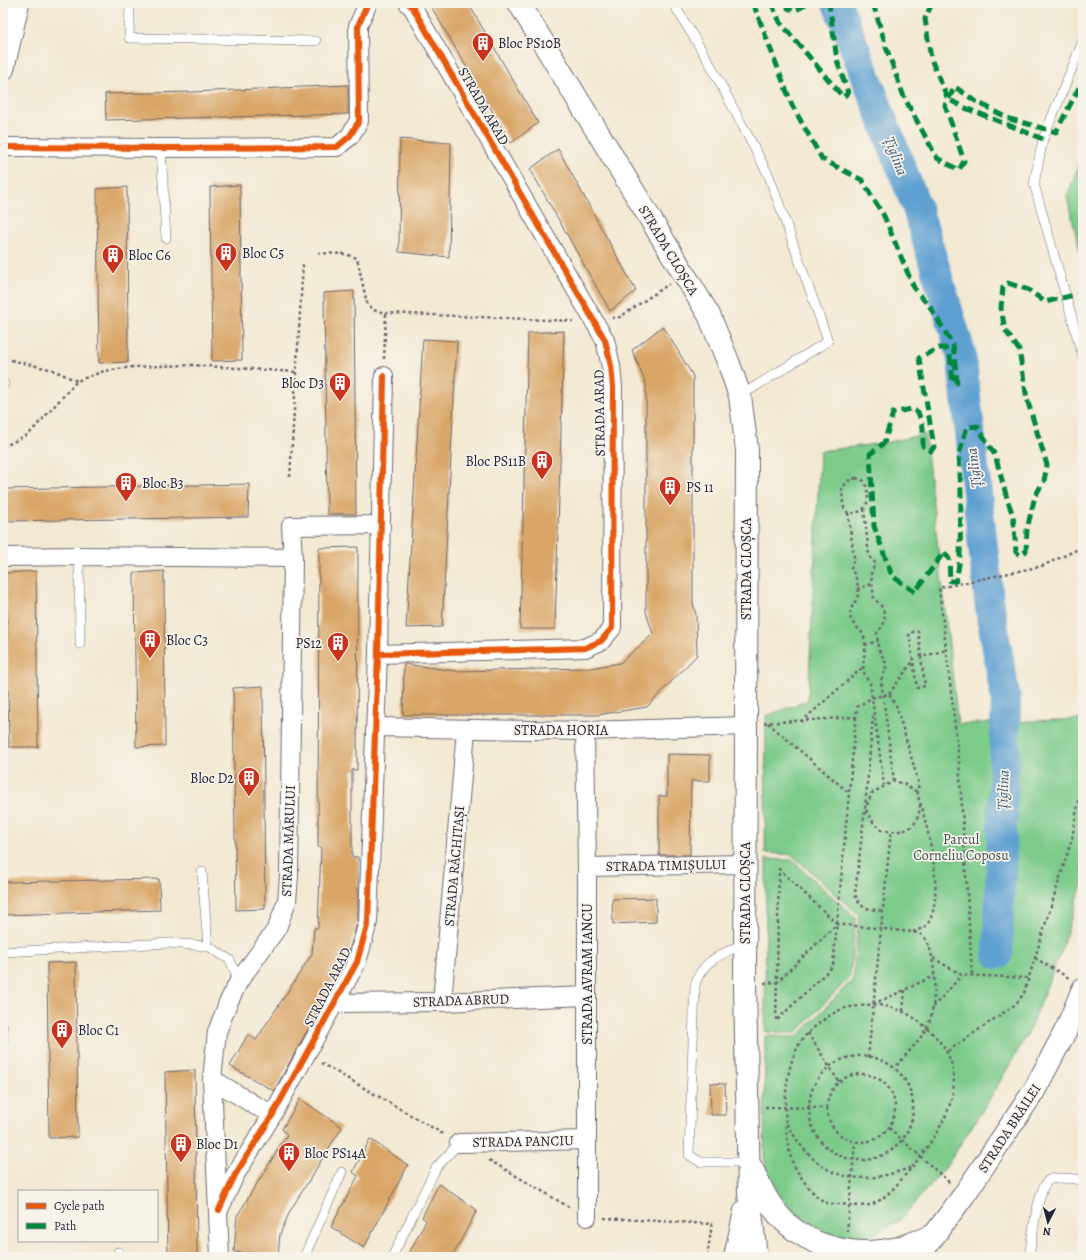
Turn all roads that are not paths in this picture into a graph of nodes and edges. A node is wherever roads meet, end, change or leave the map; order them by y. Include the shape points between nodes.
1 (18, 3) edge
2 (130, 3) edge
3 (368, 3) edge
4 (519, 3) edge
5 (673, 3) edge
6 (411, 5) edge
7 (316, 41) dead end
8 (1083, 41) edge
9 (3, 69) edge
10 (3, 147) edge
11 (161, 148) junction
12 (166, 238) dead end
13 (1083, 357) edge
14 (384, 376) road end
15 (740, 396) junction
16 (380, 525) junction
17 (79, 556) junction
18 (3, 557) edge
19 (293, 558) junction
20 (80, 644) dead end
21 (378, 654) junction
22 (746, 726) junction
23 (376, 727) junction
24 (466, 730) junction
25 (585, 731) junction
26 (744, 864) junction
27 (587, 867) junction
28 (202, 872) dead end
29 (745, 943) junction
30 (208, 946) junction
31 (3, 952) edge
32 (240, 981) junction
33 (1077, 984) edge
34 (588, 996) junction
35 (335, 1002) junction
36 (442, 1002) junction
37 (1075, 1025) edge
38 (3, 1028) edge
39 (3, 1040) edge
40 (212, 1079) junction
41 (273, 1114) junction
42 (587, 1140) junction
43 (459, 1143) joint
44 (749, 1162) junction
45 (342, 1172) dead end
46 (1083, 1180) edge
47 (749, 1194) junction
48 (219, 1210) junction
49 (587, 1217) road end
50 (934, 1236) junction
51 (220, 1257) edge
52 (304, 1257) edge
53 (392, 1257) edge
54 (735, 1257) edge
55 (756, 1257) edge
56 (918, 1257) edge
57 (1029, 1257) edge

1 - 9 main road
2 - 7 lane via 129,38
3 - 11 street via 358,26 359,121 350,136 336,147
4 - 15 main road, STRADA CLOȘCA via 709,315
5 - 15 lane via 710,64 769,176 828,342
6 - 21 street, STRADA ARAD via 605,340 613,387 612,628 602,641 585,648
8 - 13 lane via 1043,139 1034,184
10 - 11 street
11 - 12 lane
14 - 16 street, STRADA ARAD
15 - 22 main road, STRADA CLOȘCA via 747,450
16 - 19 street, STRADA MĂRULUI via 291,526
16 - 21 street, STRADA ARAD
17 - 18 street
17 - 19 street
17 - 20 lane
19 - 32 street, STRADA MĂRULUI via 287,901 277,928
21 - 23 street, STRADA ARAD
22 - 25 street, STRADA HORIA
22 - 26 main road, STRADA CLOȘCA
23 - 24 street, STRADA HORIA
23 - 35 street, STRADA ARAD via 368,922 356,962
24 - 25 street, STRADA HORIA
24 - 36 street, STRADA RĂCHITAȘI
25 - 27 street, STRADA AVRAM IANCU
26 - 27 street, STRADA TIMIȘULUI
26 - 29 main road, STRADA CLOȘCA
27 - 34 street, STRADA AVRAM IANCU
28 - 30 lane
29 - 44 main road, STRADA CLOȘCA
29 - 44 lane via 705,964 697,975 694,986 689,1155 700,1162
30 - 31 lane via 169,943
30 - 32 lane via 230,960
32 - 40 street, STRADA MĂRULUI via 217,1032
33 - 37 main road, STRADA BRĂILEI
34 - 36 street, STRADA ABRUD
34 - 42 street, STRADA AVRAM IANCU
35 - 36 street, STRADA ABRUD
35 - 41 street, STRADA ARAD
37 - 50 main road, STRADA BRĂILEI via 1034,1091
38 - 39 lane
40 - 41 street
40 - 48 street, STRADA MĂRULUI
41 - 48 street, STRADA ARAD via 235,1175
42 - 43 street, STRADA PANCIU
42 - 49 street, STRADA AVRAM IANCU
43 - 53 lane via 436,1168
44 - 47 main road, STRADA CLOȘCA
44 - 50 main road via 765,1196 784,1221 800,1235 820,1246 845,1253 880,1252
45 - 52 lane
46 - 57 lane via 1048,1180 1032,1229
47 - 54 main road, STRADA CLOȘCA
47 - 55 main road, STRADA CLOȘCA
48 - 51 street, STRADA MĂRULUI
50 - 56 main road, STRADA BRĂILEI

